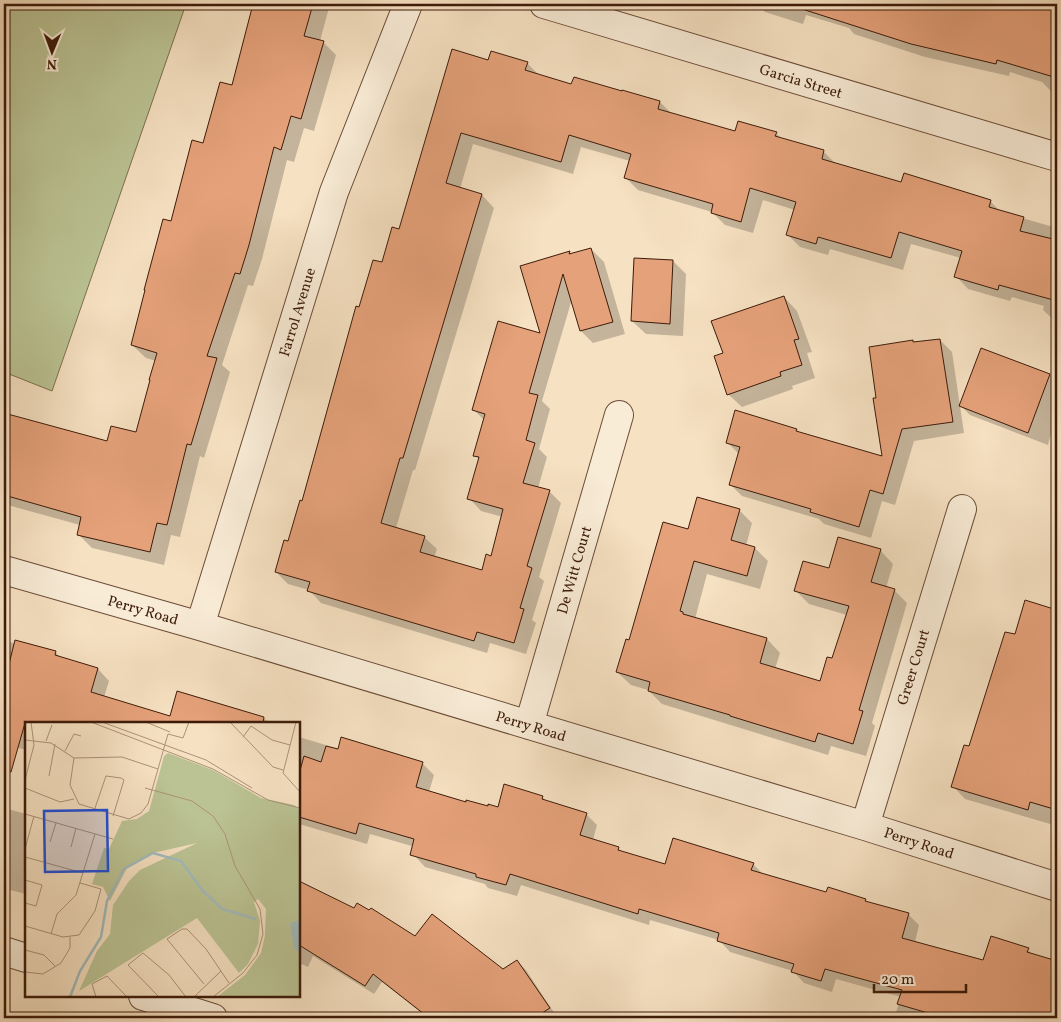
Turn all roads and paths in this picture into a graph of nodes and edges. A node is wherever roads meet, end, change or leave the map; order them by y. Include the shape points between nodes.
1 (408, 4) edge
2 (544, 4) edge
3 (1057, 158) edge
4 (619, 415) dead end
5 (962, 509) dead end
6 (4, 570) edge
7 (200, 626) junction
8 (529, 725) junction
9 (865, 826) junction
10 (1057, 887) edge
11 (4, 951) edge
12 (25, 958) edge
13 (146, 997) edge
14 (214, 1018) edge

1 - 7 street, Farrol Avenue via 334,192
2 - 3 street, Garcia Street
4 - 8 street, De Witt Court
5 - 9 street, Greer Court
6 - 7 street, Perry Road
7 - 8 street, Perry Road
8 - 9 street, Perry Road
9 - 10 street, Perry Road
11 - 12 street
13 - 14 street

